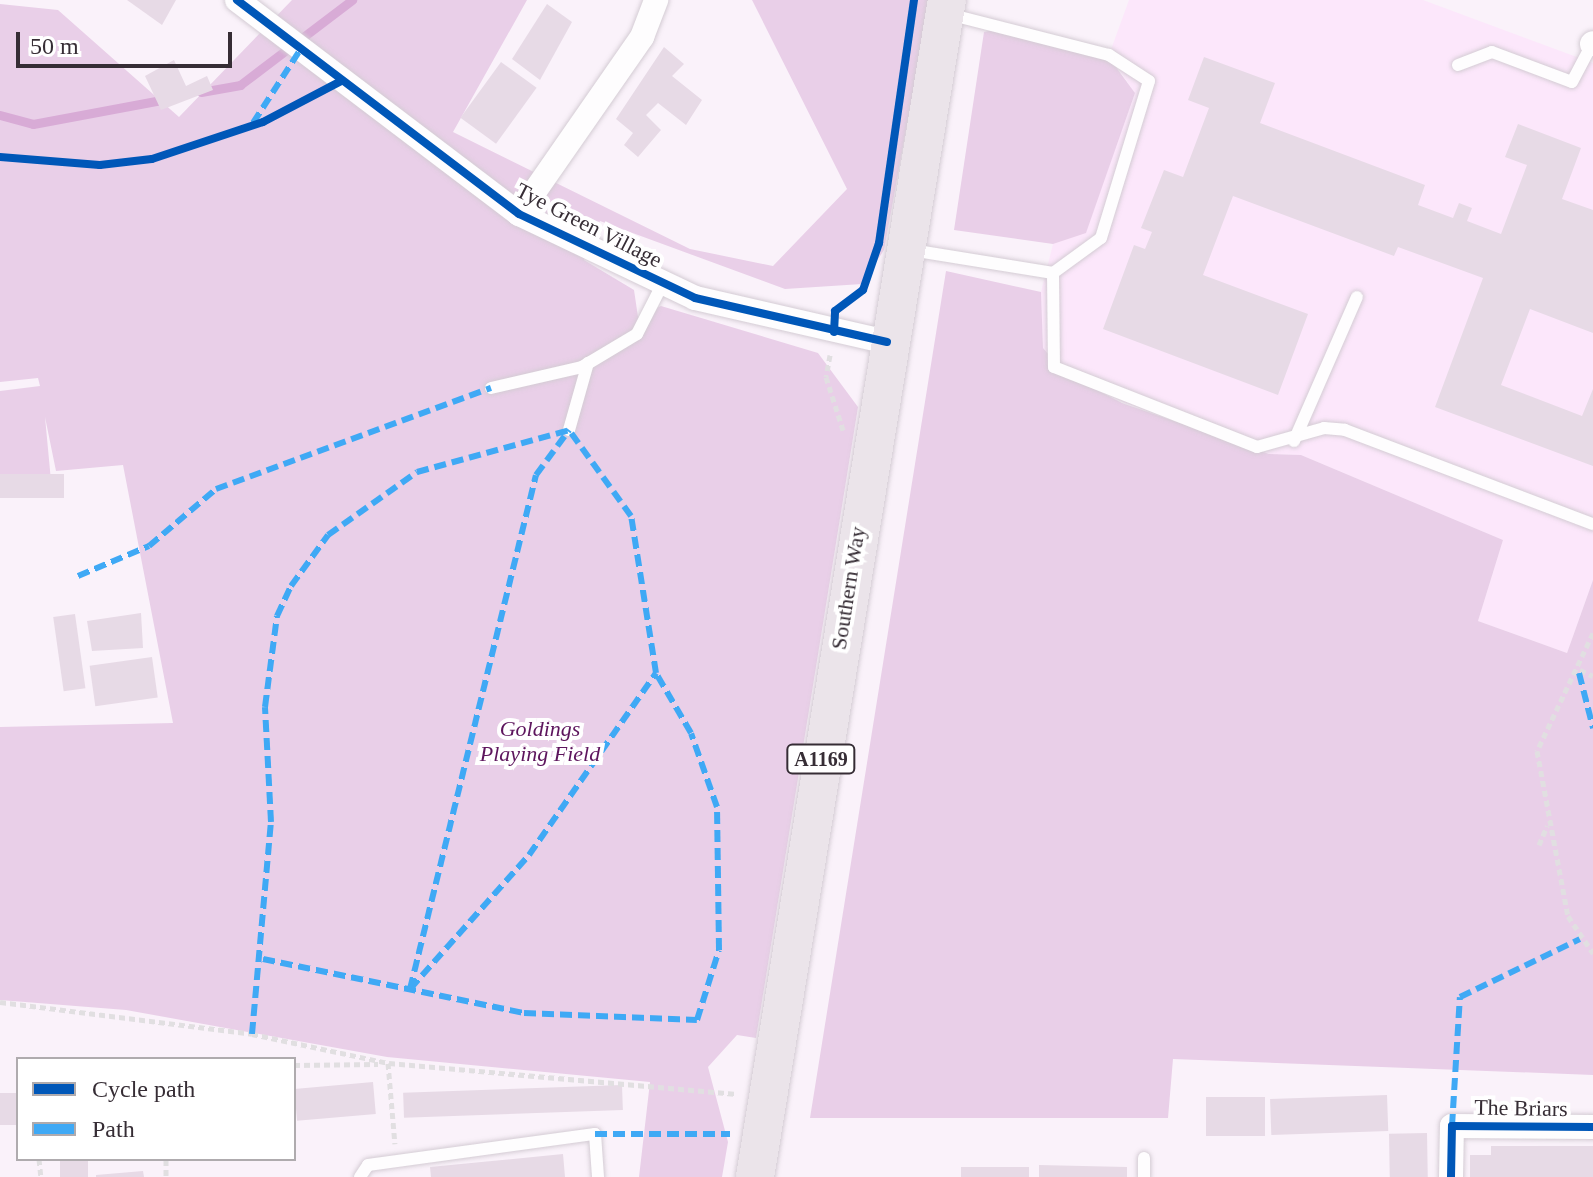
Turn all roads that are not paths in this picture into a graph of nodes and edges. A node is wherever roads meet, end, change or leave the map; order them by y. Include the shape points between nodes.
1 (237, 0) edge
2 (656, 0) edge
3 (946, 7) edge
4 (1592, 44) edge
5 (1458, 65) dead end
6 (519, 214) junction
7 (901, 249) junction
8 (1053, 273) junction
9 (663, 283) junction
10 (1357, 297) dead end
11 (887, 342) junction
12 (588, 363) junction
13 (491, 388) dead end
14 (569, 430) dead end
15 (1294, 441) junction
16 (1593, 524) edge
17 (1593, 1127) edge
18 (1144, 1158) dead end
19 (360, 1177) edge
20 (598, 1177) edge
21 (755, 1177) edge
22 (1144, 1177) edge
23 (1451, 1177) edge

1 - 6 street, Tye Green Village
2 - 6 street, Tye Green Village via 642,37
3 - 7 main road, Southern Way / A1169
3 - 8 lane via 1109,55 1149,81 1101,238
4 - 5 lane via 1572,82 1492,52
6 - 9 street, Tye Green Village
7 - 8 lane
7 - 11 main road, Southern Way / A1169
8 - 15 lane via 1054,367 1257,447
9 - 11 street, Tye Green Village via 695,298
9 - 12 lane, Tye Green Village via 637,334
10 - 15 lane
11 - 21 main road, Southern Way / A1169
12 - 13 lane, Tye Green Village
12 - 14 lane
15 - 16 lane via 1324,428 1345,430
17 - 23 street, The Briars via 1452,1126
18 - 22 lane
19 - 20 lane via 368,1165 595,1134

